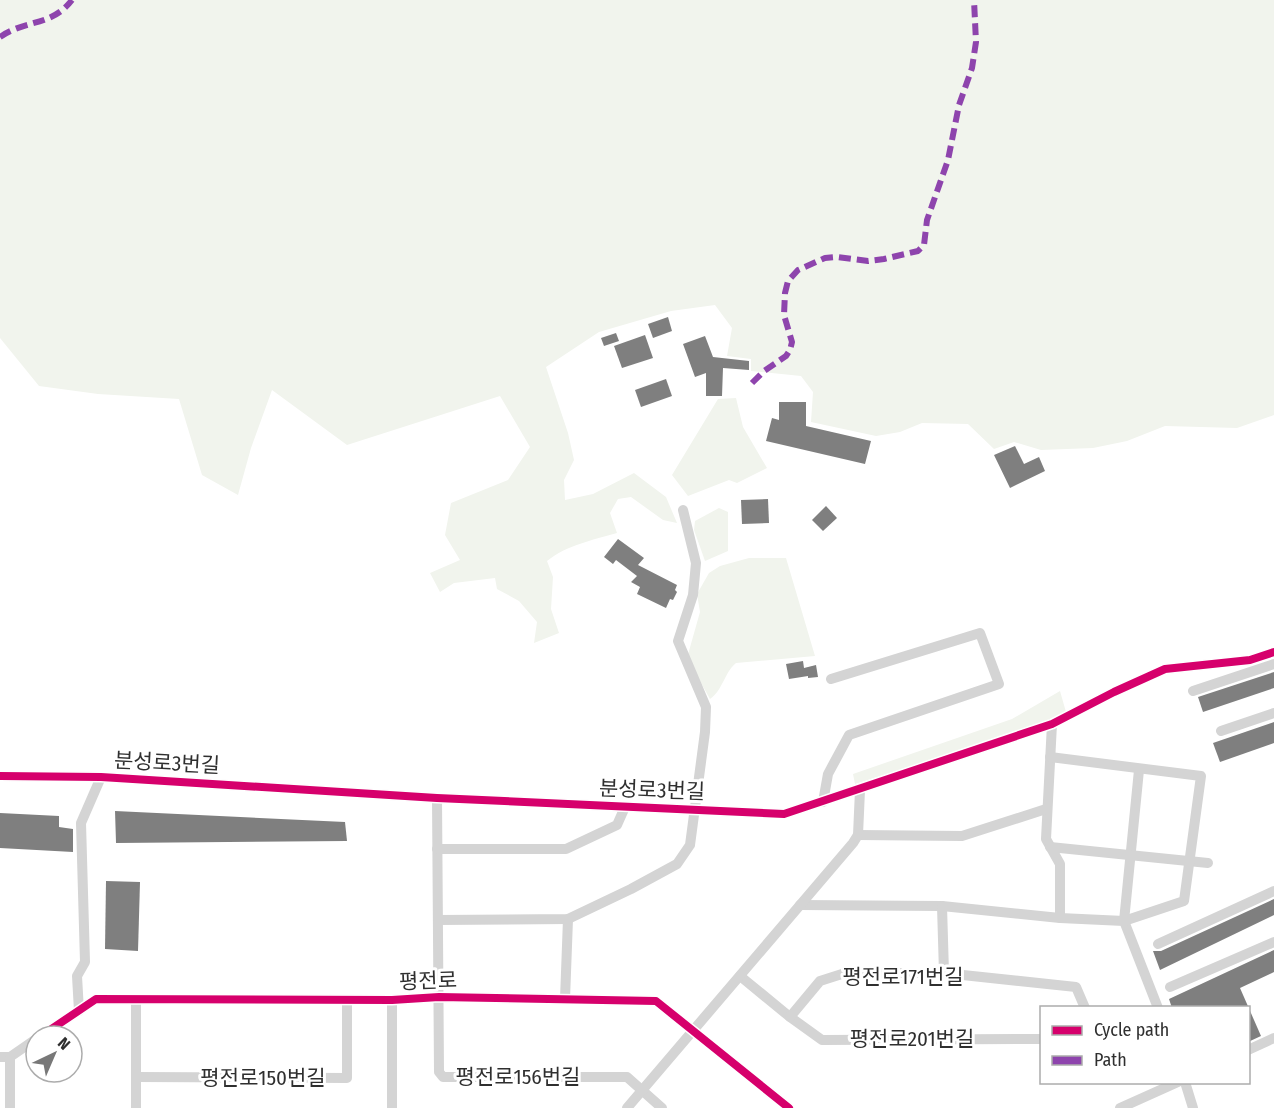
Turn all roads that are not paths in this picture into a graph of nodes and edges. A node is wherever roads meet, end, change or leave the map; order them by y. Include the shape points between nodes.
1 (683, 510) dead end
2 (1274, 652) edge
3 (1274, 664) edge
4 (831, 679) dead end
5 (1193, 691) dead end
6 (1274, 713) edge
7 (1052, 724) junction
8 (1221, 731) dead end
9 (1050, 757) junction
10 (1139, 770) junction
11 (0, 776) edge
12 (101, 777) junction
13 (860, 790) junction
14 (437, 798) junction
15 (823, 802) junction
16 (625, 807) junction
17 (1046, 808) junction
18 (695, 809) junction
19 (858, 835) junction
20 (1050, 847) junction
21 (437, 849) junction
22 (1131, 855) junction
23 (1190, 862) junction
24 (1208, 863) dead end
25 (1274, 891) edge
26 (800, 905) junction
27 (942, 906) junction
28 (1060, 918) junction
29 (568, 919) junction
30 (438, 920) junction
31 (1124, 921) junction
32 (1274, 942) edge
33 (1158, 944) dead end
34 (944, 973) junction
35 (740, 976) junction
36 (1170, 987) dead end
37 (439, 998) junction
38 (136, 999) junction
39 (565, 999) junction
40 (346, 1000) junction
41 (392, 1000) junction
42 (1084, 1006) edge
43 (1157, 1006) edge
44 (79, 1011) junction
45 (790, 1017) junction
46 (59, 1024) edge
47 (693, 1030) junction
48 (1274, 1038) edge
49 (1040, 1039) edge
50 (24, 1046) edge
51 (1250, 1049) edge
52 (5, 1057) edge
53 (136, 1077) junction
54 (1176, 1084) edge
55 (1185, 1084) edge
56 (642, 1091) junction
57 (10, 1108) edge
58 (136, 1108) edge
59 (392, 1108) edge
60 (627, 1108) edge
61 (662, 1108) edge
62 (789, 1108) edge
63 (1120, 1108) edge
64 (1193, 1108) edge

1 - 18 street via 696,563 693,595 678,641 706,707
2 - 7 street, 분성로3번길 via 1250,660 1165,669
3 - 5 street
4 - 15 street via 980,633 999,684 849,735 828,774
6 - 8 street
7 - 9 street
7 - 13 street, 분성로3번길
9 - 10 street
9 - 17 street
10 - 22 street
10 - 23 street via 1201,776
11 - 12 street, 분성로3번길
12 - 14 street, 분성로3번길
12 - 44 street via 81,823 84,962 77,976
13 - 15 street, 분성로3번길
13 - 19 street
14 - 16 street, 분성로3번길
14 - 21 street
15 - 18 street, 분성로3번길 via 784,814
16 - 18 street, 분성로3번길
16 - 21 street via 617,825 566,849
17 - 19 street via 962,836
17 - 20 street via 1046,839
18 - 29 street via 690,845 677,864
19 - 26 street
20 - 22 street
20 - 28 street via 1060,864
21 - 30 street
22 - 23 street
22 - 31 street
23 - 24 street
23 - 31 street via 1184,901
25 - 33 street
26 - 27 street
26 - 35 street
27 - 28 street
27 - 34 street
28 - 31 street
29 - 30 street
29 - 39 street
30 - 37 street
31 - 43 street
32 - 36 street
34 - 42 street, 평전로171번길 via 1076,987
34 - 45 street, 평전로171번길 via 845,974 827,978 820,981
35 - 45 street
35 - 47 street
37 - 39 street, 평전로
37 - 41 street, 평전로
37 - 56 street, 평전로156번길 via 438,1067 443,1077 627,1077
38 - 40 street, 평전로
38 - 44 street, 평전로 via 96,999
38 - 53 street
39 - 47 street, 평전로 via 656,1001
40 - 41 street, 평전로
40 - 53 street, 평전로150번길 via 347,1078
41 - 59 street
44 - 46 street, 평전로
45 - 49 street, 평전로201번길 via 822,1040
47 - 56 street
47 - 62 street, 평전로
48 - 51 street
50 - 52 street
52 - 57 street
53 - 58 street
54 - 63 street
55 - 64 street
56 - 60 street
56 - 61 street, 평전로156번길

